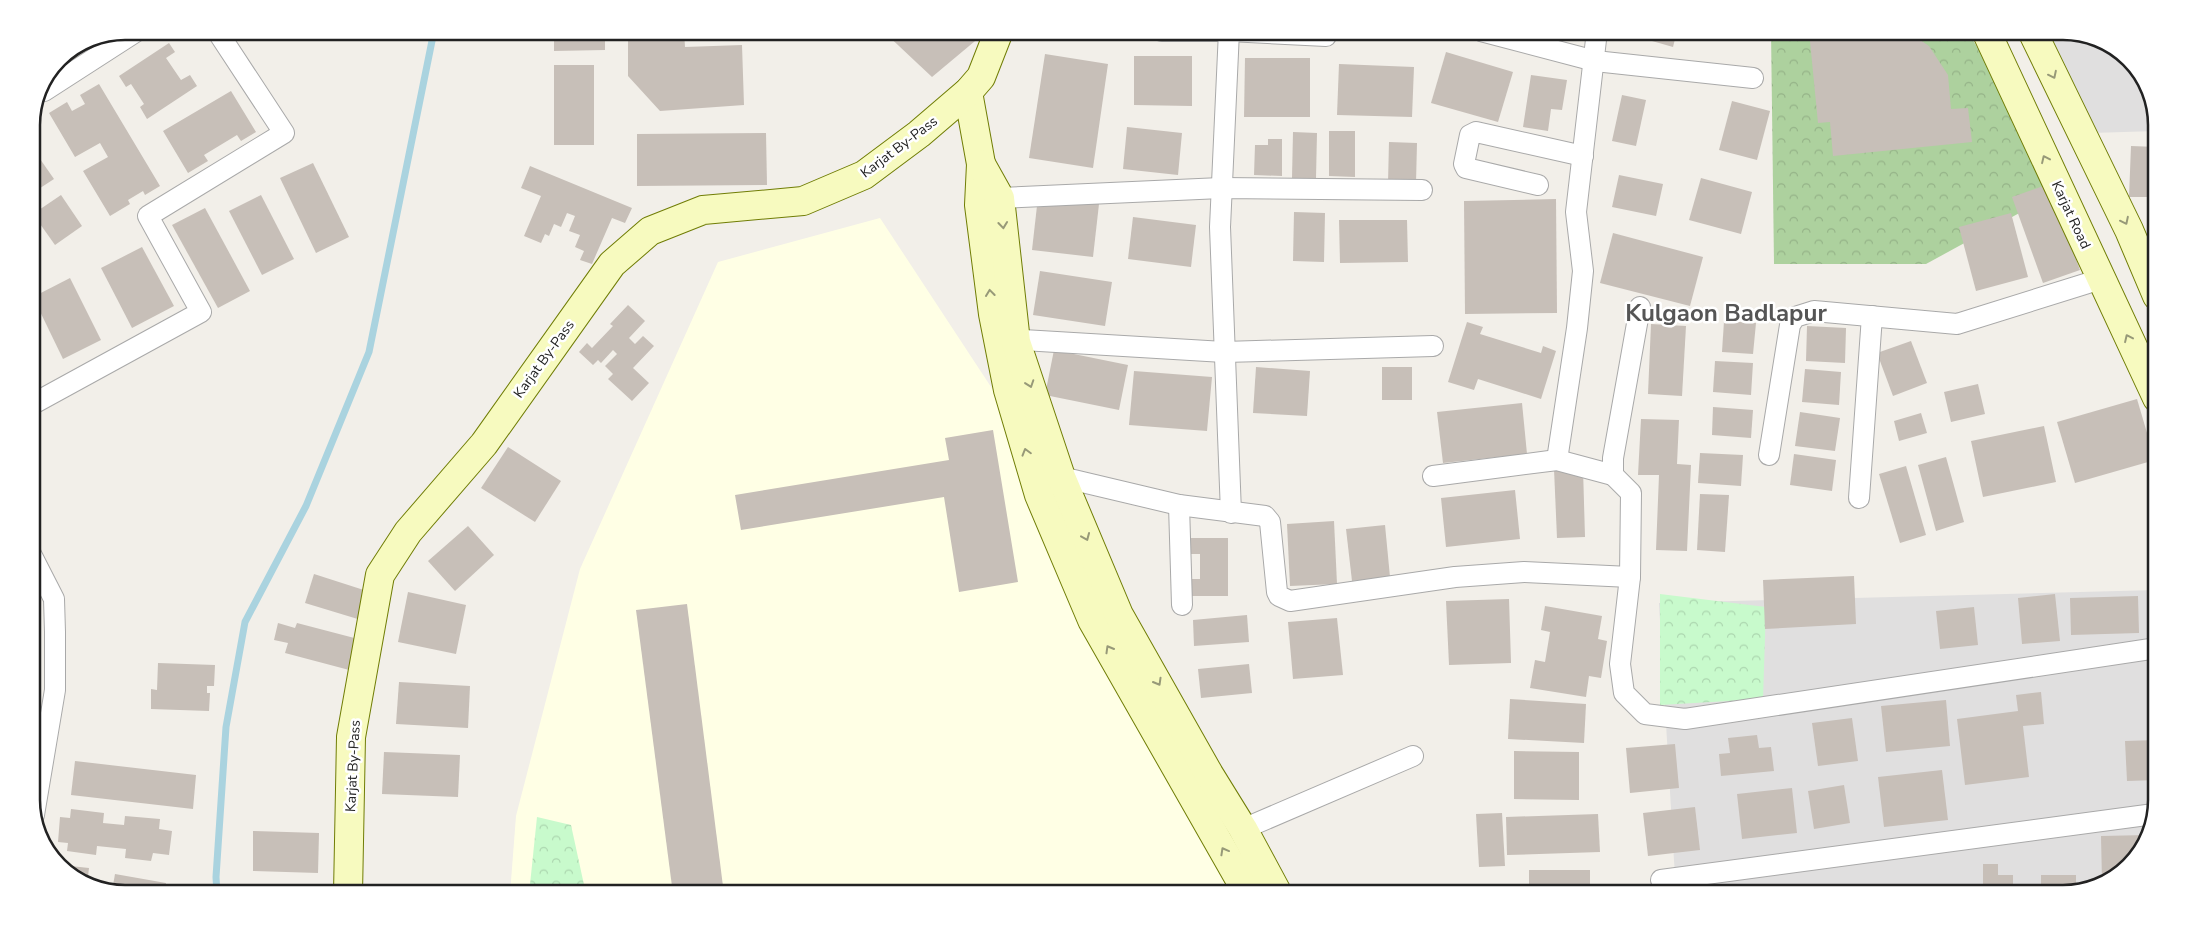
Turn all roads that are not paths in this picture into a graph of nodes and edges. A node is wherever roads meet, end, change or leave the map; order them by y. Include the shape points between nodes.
1 (123, 40) edge
2 (223, 40) edge
3 (995, 40) edge
4 (1229, 40) edge
5 (1515, 40) edge
6 (1596, 40) edge
7 (1990, 40) edge
8 (2036, 40) edge
9 (1595, 61) junction
10 (1753, 78) dead end
11 (48, 88) edge
12 (968, 92) junction
13 (1583, 156) junction
14 (981, 164) junction
15 (1538, 184) dead end
16 (1221, 188) junction
17 (1422, 190) dead end
18 (1000, 198) junction
19 (2148, 275) edge
20 (2101, 279) junction
21 (1640, 307) dead end
22 (1872, 316) junction
23 (1016, 342) junction
24 (1433, 346) dead end
25 (1224, 352) junction
26 (2148, 379) edge
27 (40, 401) edge
28 (1769, 455) dead end
29 (1557, 460) junction
30 (1613, 474) junction
31 (1433, 476) dead end
32 (1048, 481) junction
33 (1859, 498) dead end
34 (1179, 505) junction
35 (1231, 513) junction
36 (40, 570) edge
37 (1630, 577) junction
38 (1182, 605) dead end
39 (2148, 649) edge
40 (1413, 756) dead end
41 (40, 779) edge
42 (2146, 815) edge
43 (1243, 829) junction
44 (1662, 880) dead end
45 (348, 885) edge
46 (1243, 885) edge
47 (1273, 885) edge

1 - 11 street
2 - 27 street via 284,133 148,216 202,312
3 - 12 main road, Karjat By-Pass via 981,77
4 - 16 street
5 - 9 street
6 - 9 street
20 -> 7 main road, Karjat Road
8 -> 19 main road
9 - 10 street
9 - 13 street
12 - 14 main road
12 - 45 main road, Karjat By-Pass via 864,176 803,201 703,210 650,231 612,264 484,444 408,532 380,575 351,737
13 - 15 street via 1476,132 1470,135 1466,168
13 - 29 street via 1576,212 1583,271
14 - 18 main road
32 -> 14 main road via 1008,390 993,314 978,205
16 - 17 street
16 - 18 street
16 - 25 street
18 -> 23 main road
20 - 22 street via 1957,324
26 -> 20 main road, Karjat Road
21 - 30 street via 1613,458
22 - 28 street via 1814,311 1795,316 1790,325
22 - 33 street
23 - 25 street
23 -> 32 main road
24 - 25 street
25 - 35 street
29 - 30 street
29 - 31 street
30 - 37 street via 1631,493
32 - 34 street
32 -> 43 main road via 1208,774
46 -> 32 main road via 1092,620
34 - 35 street
34 - 38 street
35 - 37 street via 1268,518 1277,592 1290,601 1455,578 1524,572
36 - 41 street via 54,599 55,690
37 - 39 street via 1620,664 1624,693 1645,714 1685,719
40 - 43 street
42 - 44 street
43 - 47 main road

